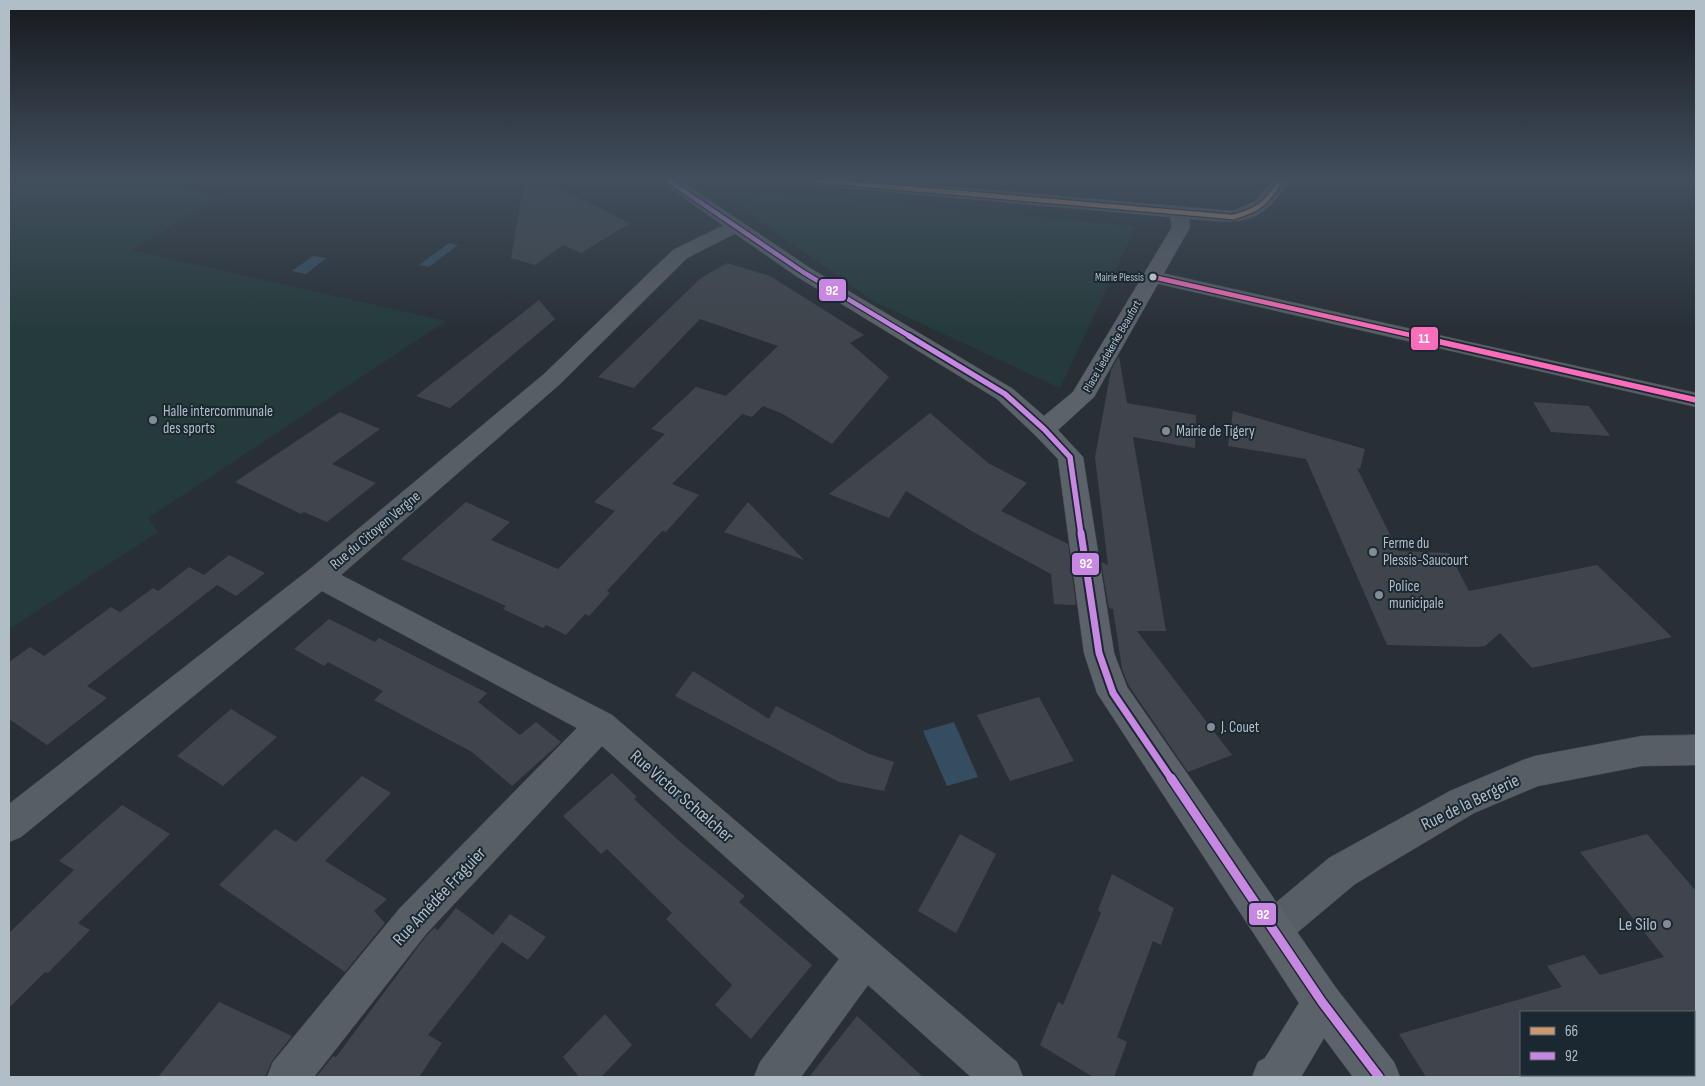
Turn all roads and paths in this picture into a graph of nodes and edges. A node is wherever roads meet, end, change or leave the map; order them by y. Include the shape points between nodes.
1 (728, 230) edge
2 (737, 230) edge
3 (1179, 230) edge
4 (1153, 277) junction
5 (1696, 400) edge
6 (1044, 429) junction
7 (320, 577) junction
8 (601, 725) junction
9 (1696, 750) edge
10 (9, 825) edge
11 (1273, 929) junction
12 (865, 957) junction
13 (1322, 1002) junction
14 (288, 1077) edge
15 (775, 1077) edge
16 (1002, 1077) edge
17 (1273, 1077) edge
18 (1379, 1077) edge

1 - 7 street, Rue du Citoyen Vergne via 680,254 552,379
2 - 6 street via 1005,394
3 - 4 street, Place Liedekerke Beaufort
4 - 5 street
4 - 6 street, Place Liedekerke Beaufort via 1082,397
6 - 11 street via 1070,457 1099,653 1112,693
7 - 8 street, Rue Victor Schœlcher
7 - 10 street, Rue du Citoyen Vergne
8 - 12 street, Rue Victor Schœlcher
8 - 14 street, Rue Amédée Fraguier via 413,921
9 - 11 street, Rue de la Bergerie via 1642,751 1535,770 1462,802 1342,871
11 - 13 street
12 - 15 street
12 - 16 street, Rue Victor Schœlcher
13 - 17 street via 1280,1073
13 - 18 street

